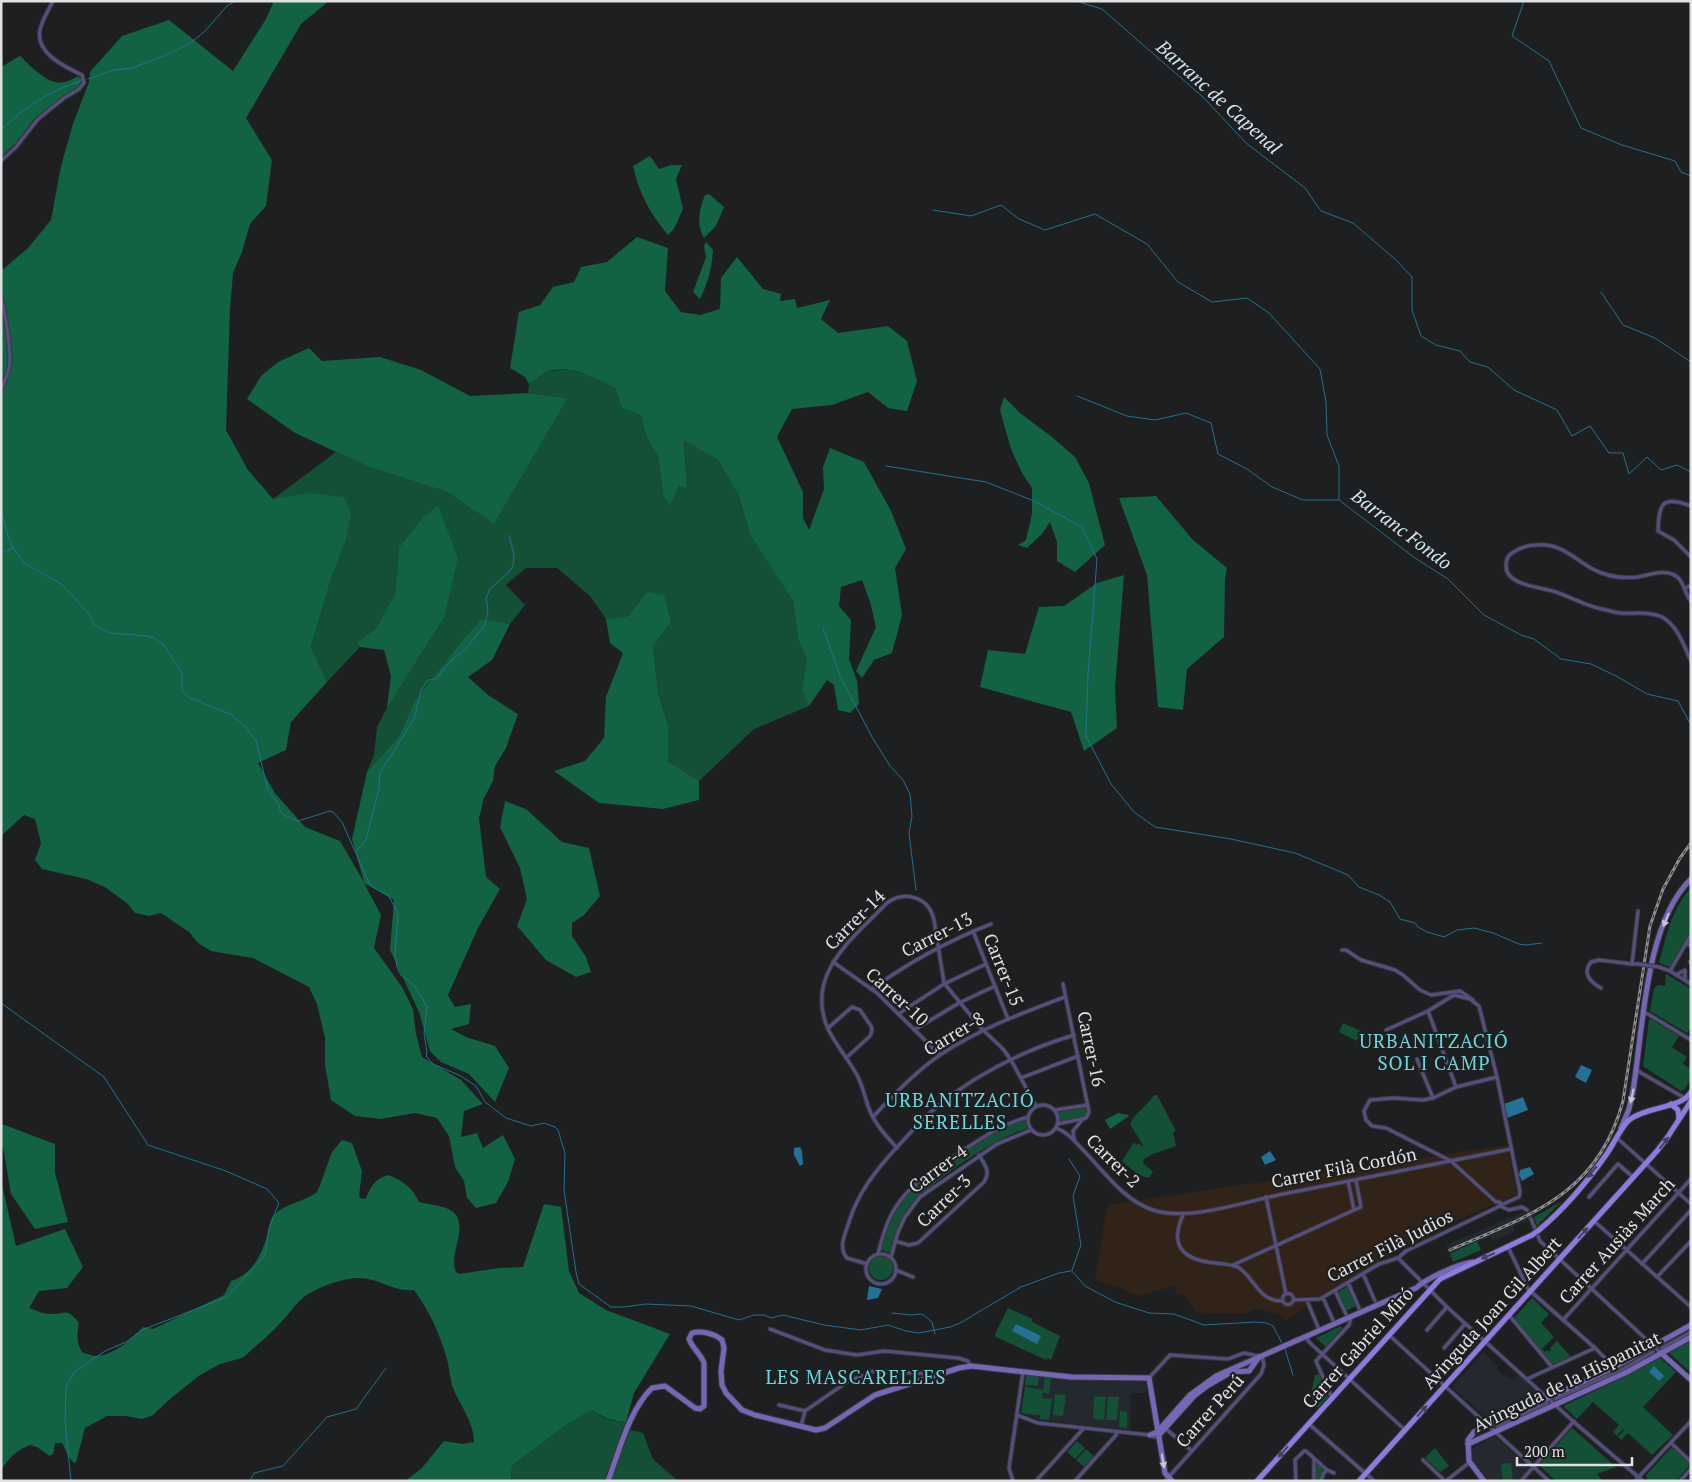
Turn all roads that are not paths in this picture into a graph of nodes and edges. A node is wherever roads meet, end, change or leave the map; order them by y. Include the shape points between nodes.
1 (53, 1) edge
2 (1, 161) edge
3 (1, 298) edge
4 (1, 390) edge
5 (1691, 506) edge
6 (1691, 557) edge
7 (1691, 585) edge
8 (1686, 588) junction
9 (1691, 601) edge
10 (1691, 661) edge
11 (1691, 879) edge
12 (1638, 910) dead end
13 (991, 924) dead end
14 (973, 931) junction
15 (1691, 935) edge
16 (1686, 943) junction
17 (1691, 946) edge
18 (937, 948) junction
19 (1342, 950) dead end
20 (833, 962) junction
21 (986, 964) junction
22 (1632, 964) junction
23 (1670, 971) junction
24 (1676, 975) junction
25 (1685, 980) junction
26 (944, 984) junction
27 (1063, 984) dead end
28 (1691, 984) edge
29 (995, 986) junction
30 (1601, 988) dead end
31 (872, 989) junction
32 (1065, 997) junction
33 (959, 1003) junction
34 (1479, 1006) junction
35 (1428, 1011) junction
36 (1644, 1013) junction
37 (898, 1014) junction
38 (1008, 1019) junction
39 (828, 1028) junction
40 (914, 1030) junction
41 (1386, 1030) dead end
42 (984, 1031) junction
43 (1074, 1035) junction
44 (1691, 1040) edge
45 (940, 1055) junction
46 (1078, 1056) junction
47 (846, 1058) junction
48 (1417, 1059) dead end
49 (1011, 1060) junction
50 (1636, 1070) junction
51 (1497, 1077) junction
52 (1021, 1078) junction
53 (1456, 1087) junction
54 (1691, 1092) edge
55 (1432, 1098) junction
56 (1690, 1101) edge
57 (1671, 1104) junction
58 (1088, 1105) junction
59 (1036, 1106) junction
60 (1055, 1110) junction
61 (873, 1117) junction
62 (1028, 1117) junction
63 (1084, 1119) junction
64 (1679, 1120) junction
65 (1058, 1124) junction
66 (1056, 1128) junction
67 (1031, 1130) junction
68 (1620, 1132) junction
69 (1616, 1138) junction
70 (1074, 1140) junction
71 (897, 1148) junction
72 (1511, 1149) junction
73 (979, 1156) junction
74 (1451, 1161) junction
75 (1646, 1164) junction
76 (1634, 1177) junction
77 (1691, 1179) edge
78 (1356, 1180) junction
79 (1348, 1181) junction
80 (1678, 1193) junction
81 (1589, 1196) dead end
82 (1266, 1197) junction
83 (1691, 1204) edge
84 (1500, 1206) junction
85 (1354, 1210) junction
86 (1527, 1210) dead end
87 (1691, 1210) edge
88 (1183, 1215) junction
89 (1531, 1219) tunnel mouth
90 (1594, 1221) junction
91 (895, 1241) junction
92 (1691, 1241) edge
93 (1276, 1244) junction
94 (1508, 1247) junction
95 (1626, 1250) junction
96 (878, 1254) junction
97 (891, 1257) junction
98 (1398, 1258) junction
99 (1560, 1259) junction
100 (1474, 1262) junction
101 (868, 1264) junction
102 (1642, 1264) junction
103 (1233, 1265) junction
104 (896, 1270) junction
105 (1364, 1276) dead end
106 (913, 1277) dead end
107 (1657, 1278) junction
108 (1422, 1283) junction
109 (1349, 1285) dead end
110 (1592, 1289) junction
111 (1429, 1290) junction
112 (1530, 1291) junction
113 (1336, 1292) dead end
114 (1286, 1294) junction
115 (1282, 1300) junction
116 (1293, 1300) junction
117 (1324, 1300) dead end
118 (1375, 1301) dead end
119 (1308, 1303) dead end
120 (1690, 1305) edge
121 (1447, 1307) junction
122 (1359, 1308) dead end
123 (1509, 1315) junction
124 (1349, 1316) junction
125 (1333, 1320) dead end
126 (1563, 1320) junction
127 (1465, 1324) junction
128 (1691, 1326) edge
129 (1318, 1327) dead end
130 (770, 1329) dead end
131 (1427, 1330) dead end
132 (1691, 1332) edge
133 (1389, 1335) junction
134 (1691, 1337) edge
135 (1304, 1338) junction
136 (1485, 1341) junction
137 (1654, 1346) junction
138 (1444, 1348) dead end
139 (1594, 1348) junction
140 (1661, 1350) junction
141 (1653, 1352) dead end
142 (1322, 1354) junction
143 (1260, 1356) junction
144 (1250, 1357) junction
145 (1236, 1358) junction
146 (970, 1366) junction
147 (1233, 1367) junction
148 (1252, 1367) junction
149 (1552, 1367) junction
150 (1613, 1368) junction
151 (1023, 1372) junction
152 (1242, 1372) junction
153 (940, 1374) junction
154 (1149, 1378) junction
155 (1349, 1379) junction
156 (1527, 1379) junction
157 (1691, 1380) edge
158 (1445, 1385) junction
159 (1332, 1398) junction
160 (1548, 1400) junction
161 (1555, 1402) junction
162 (779, 1405) dead end
163 (805, 1411) junction
164 (1017, 1415) junction
165 (1574, 1421) junction
166 (1691, 1421) edge
167 (1309, 1424) junction
168 (1488, 1424) junction
169 (801, 1426) junction
170 (1084, 1428) junction
171 (1165, 1428) junction
172 (1496, 1429) junction
173 (1404, 1430) junction
174 (1117, 1432) junction
175 (1158, 1434) junction
176 (1150, 1436) joint
177 (1670, 1443) junction
178 (1468, 1444) junction
179 (1192, 1451) junction
180 (1314, 1458) junction
181 (1423, 1460) dead end
182 (1470, 1462) junction
183 (1691, 1462) edge
184 (1534, 1466) junction
185 (1691, 1469) edge
186 (1328, 1470) junction
187 (1334, 1473) dead end
188 (1365, 1473) junction
189 (1637, 1479) edge
190 (1168, 1480) edge
191 (608, 1481) edge
192 (1013, 1481) edge
193 (1036, 1481) edge
194 (1075, 1481) edge
195 (1257, 1481) edge
196 (1296, 1481) edge
197 (1314, 1481) edge
198 (1321, 1481) edge
199 (1359, 1481) edge
200 (1374, 1481) edge
201 (1445, 1481) edge
202 (1484, 1481) edge
203 (1521, 1481) edge
204 (1549, 1481) edge
205 (1643, 1481) edge
206 (1680, 1481) edge

1 - 2 street via 41,26 40,43 65,67 82,75 84,83 38,119
3 - 4 street via 10,360
5 - 6 street via 1677,501 1666,503 1660,510 1658,531 1674,540
7 - 8 street
8 - 9 street
8 - 10 street via 1677,577 1668,573 1627,578 1602,574 1552,545 1521,548 1506,560 1508,575 1522,583 1602,610 1645,613 1664,618 1677,631
11 -> 36 street via 1665,919 1653,956
12 - 22 street
13 - 14 street, Carrer-13
14 - 18 street, Carrer-13
14 - 21 street, Carrer-15
15 - 16 street
16 - 17 street
16 - 23 street
18 - 20 street, Carrer-14 via 931,910 923,901 903,896 886,903
18 - 26 street, Carrer-14
18 - 31 street, Carrer-13
19 - 34 street via 1403,974 1420,990 1431,995 1460,991
20 - 31 street, Carrer-10
20 - 39 street, Carrer-14 via 822,994
21 - 26 street
21 - 29 street, Carrer-15
22 - 23 street, bridge
22 - 30 street via 1591,962 1587,968 1588,975
23 - 24 street
24 - 25 street
24 - 25 street via 1685,970
25 - 28 street
26 - 33 street, Carrer-14
26 - 37 street
27 - 32 street, Carrer-16
29 - 33 street
29 - 38 street, Carrer-15
31 - 37 street, Carrer-10
32 - 38 street, Carrer-8
32 - 43 street, Carrer-16
33 - 40 street
33 - 42 street, Carrer-14
34 - 35 street via 1454,995
34 - 51 street
35 - 41 street
35 - 53 street
36 - 44 street
36 - 50 street
37 - 40 street, Carrer-10
38 - 42 street, Carrer-8
39 - 47 street, Carrer-14
39 - 47 street via 852,1007 860,1010 871,1026 870,1036
40 - 45 street, Carrer-10
42 - 45 street, Carrer-8
42 - 49 street, Carrer-14
43 - 46 street, Carrer-16
43 - 49 street
45 - 61 street, Carrer-8
46 - 52 street
46 - 58 street, Carrer-16
47 - 61 street, Carrer-14 via 862,1085
48 - 55 street
49 - 52 street, Carrer-14
49 - 71 street via 968,1083 939,1104
50 - 56 street
50 -> 68 street via 1629,1109
51 - 53 street
51 - 72 street
52 - 59 street, Carrer-14
53 - 55 street
54 - 56 main road, Avinguda Joan Gil Albert
55 - 74 street via 1370,1100 1364,1111 1366,1120 1372,1126 1386,1128
56 - 57 main road, Carrer Gabriel Miró
56 - 64 main road, Avinguda Joan Gil Albert
57 - 64 main road via 1678,1110
57 - 68 main road, Carrer Gabriel Miró via 1638,1114
58 - 60 street
58 - 63 street, Carrer-16 via 1089,1113
59 - 60 street via 1046,1105
59 - 62 street
60 - 65 street
61 - 71 street, Carrer-14
62 - 67 street
62 - 96 street, Carrer-4 via 988,1134 916,1183 899,1201
63 - 65 street
63 - 70 street, Carrer-16 via 1073,1130
75 -> 64 main road, Avinguda Joan Gil Albert
65 - 66 street
66 - 67 street via 1044,1135
66 - 70 street, Carrer-2
67 - 73 street, Carrer-4 via 1003,1141
68 - 69 main road, Carrer Gabriel Miró
69 - 75 street
69 -> 94 main road, Carrer Gabriel Miró, bridge via 1601,1162 1548,1222 1532,1235
70 - 88 street, Carrer-2 via 1136,1203 1158,1212
71 - 101 street via 864,1189 843,1241 843,1250 848,1258
72 - 74 street, Carrer Filà Cordón
72 - 84 street, Carrer Filà Judios via 1520,1192 1518,1197
73 - 91 street, Carrer-4 via 920,1197 905,1217
73 - 91 street, Carrer-3 via 987,1168 984,1182 918,1244
74 - 78 street, Carrer Filà Cordón
74 - 84 street via 1496,1202 1500,1202
75 - 76 main road, Avinguda Joan Gil Albert
75 - 80 street
76 - 81 street via 1618,1164
76 - 90 main road, Avinguda Joan Gil Albert
77 - 80 street, Carrer Ausiàs March
78 - 79 street, Carrer Filà Cordón
78 - 85 street via 1361,1205
79 - 82 street, Carrer Filà Cordón
79 - 85 street
80 - 83 street
80 - 95 street, Carrer Ausiàs March
82 - 88 street, Carrer Filà Cordón
82 - 93 street
84 - 86 street via 1509,1210 1522,1207
84 - 98 street, Carrer Filà Judios via 1406,1251
85 - 93 street
87 - 102 street
88 - 103 street via 1176,1236 1182,1249 1204,1261
89 - 99 street via 1540,1241
90 - 95 street
99 -> 90 main road, Avinguda Joan Gil Albert
91 - 97 street, Carrer-4
92 - 107 street
93 - 103 street
93 - 114 street
94 -> 100 main road, Carrer Gabriel Miró
94 - 112 street
95 - 102 street
95 - 110 street, Carrer Ausiàs March
96 - 97 street
96 - 101 street
97 - 104 street
98 - 108 street
98 - 116 street, Carrer Filà Judios via 1379,1264 1320,1299
99 - 110 street
99 - 112 main road, Avinguda Joan Gil Albert
100 - 108 street
100 - 111 main road, Carrer Gabriel Miró via 1441,1278
101 - 104 street via 867,1273 876,1283 889,1281
102 - 107 street
103 - 115 street via 1264,1295
104 - 106 street
105 - 118 street
107 - 120 street
108 - 111 street
108 - 124 street
109 - 122 street
110 - 126 street, Carrer Ausiàs March
110 - 137 street
111 - 121 street
111 - 133 main road, Carrer Gabriel Miró
112 - 123 main road, Avinguda Joan Gil Albert
112 - 126 street
113 - 124 street
114 - 115 street
114 - 116 street via 1292,1295
115 - 116 street via 1289,1304
117 - 125 street
119 - 129 street
121 - 127 street
121 - 131 street
123 - 136 main road, Avinguda Joan Gil Albert
123 - 149 street
124 - 135 street
124 - 142 street via 1349,1325
126 - 139 street
127 - 136 street
127 - 138 street
128 - 137 street, Avinguda de la Hispanitat
130 - 146 street via 827,1350 859,1355 884,1351 958,1358 968,1361
132 - 140 street, Avinguda de la Hispanitat
133 - 155 main road, Carrer Gabriel Miró
133 - 158 street
134 - 140 street, Avinguda de la Hispanitat
135 - 142 street
135 - 143 street
136 - 156 street
136 - 158 main road, Avinguda Joan Gil Albert
137 - 140 street
137 - 150 street, Avinguda de la Hispanitat
139 - 149 street
139 - 150 street
140 - 157 street
140 - 161 street, Avinguda de la Hispanitat via 1626,1372
141 - 161 street, Avinguda de la Hispanitat
142 - 155 street
142 - 159 street via 1316,1362
143 - 144 street
143 - 148 street
143 - 179 street, Carrer Perú via 1264,1364 1261,1374
144 - 145 street via 1241,1354
144 - 147 street
144 - 148 street
145 - 147 street
145 - 154 street via 1170,1354
146 - 151 street
146 - 153 street
147 - 152 street
147 - 175 street via 1197,1389
148 - 152 street
149 - 156 street
150 - 160 street, Avinguda de la Hispanitat
151 - 154 street
151 - 164 street
152 - 171 street via 1231,1372 1206,1386
153 - 163 street via 874,1371 848,1382
153 - 169 street via 871,1396 823,1429
154 - 175 street
155 - 159 main road, Carrer Gabriel Miró
155 - 173 street
156 - 160 street
158 - 168 street
173 -> 158 main road, Avinguda Joan Gil Albert
159 - 167 main road, Carrer Gabriel Miró
160 - 161 street
160 - 168 street, Avinguda de la Hispanitat
160 - 172 street, Avinguda de la Hispanitat
161 - 165 street
161 - 172 street, Avinguda de la Hispanitat
162 - 163 street
163 - 169 street
164 - 170 street via 1038,1423
164 - 192 street via 1010,1468
165 - 184 street
165 - 189 street
166 - 177 street
167 - 188 street
167 -> 195 main road, Carrer Gabriel Miró
168 - 172 street
168 - 178 street, Avinguda de la Hispanitat via 1472,1434
169 - 191 street via 747,1413 732,1400 721,1383 722,1340 715,1335 694,1332 690,1335 690,1342 705,1366 704,1406 695,1408 665,1386 652,1388 634,1414
170 - 174 street
170 - 193 street
171 - 175 street
171 - 179 street
172 - 178 street, Avinguda de la Hispanitat
172 - 184 street
173 - 188 main road, Avinguda Joan Gil Albert
174 - 176 street
174 - 194 street
175 - 176 street
175 -> 190 street
177 - 183 street
177 - 189 street
178 - 182 street
179 - 190 street, Carrer Perú
180 - 186 street
180 - 196 street via 1304,1451 1295,1460
180 - 197 street
181 - 201 street
182 - 201 street
182 - 202 street
184 - 203 street
184 - 204 street
185 - 206 street
186 - 187 street
186 - 198 street
188 - 199 main road, Avinguda Joan Gil Albert
188 - 200 street
189 - 205 street

